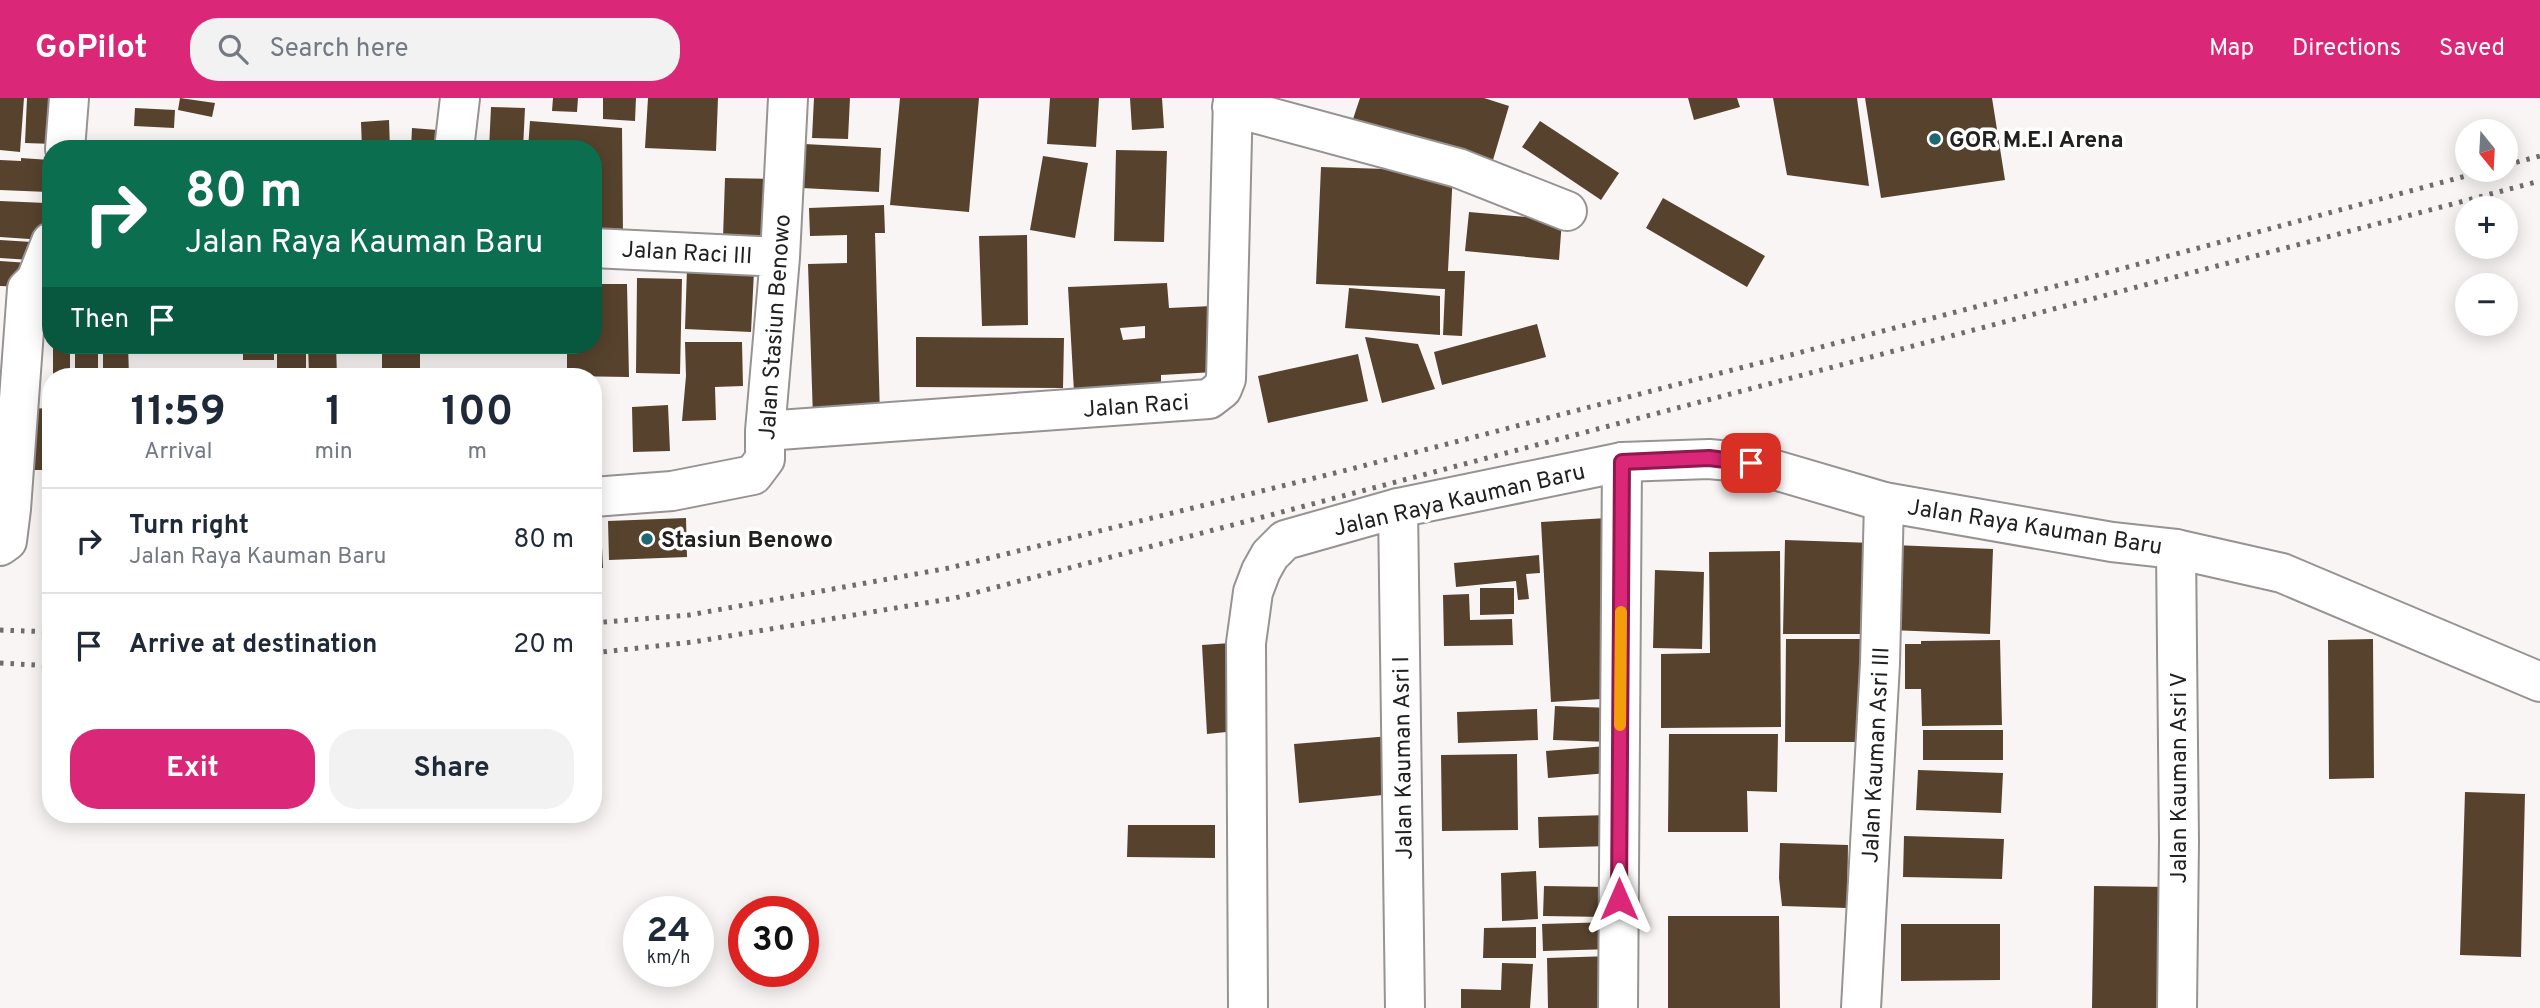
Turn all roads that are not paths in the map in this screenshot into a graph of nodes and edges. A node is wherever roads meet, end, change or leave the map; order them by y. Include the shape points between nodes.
1 (69, 98) edge
2 (460, 98) edge
3 (788, 98) edge
4 (1233, 103) edge
5 (66, 140) edge
6 (455, 140) edge
7 (1567, 211) dead end
8 (602, 248) edge
9 (780, 257) junction
10 (42, 265) edge
11 (13, 288) edge
12 (765, 431) junction
13 (1622, 462) junction
14 (602, 495) edge
15 (1884, 502) junction
16 (1398, 508) junction
17 (0, 546) edge
18 (2176, 549) junction
19 (2540, 682) edge
20 (1248, 1008) edge
21 (1405, 1008) edge
22 (1618, 1008) edge
23 (1861, 1008) edge
24 (2177, 1008) edge

1 - 5 street
2 - 6 street
3 - 9 street, Jalan Stasiun Benowo
4 - 7 street, Jalan Raci via 1458,168
4 - 12 street, Jalan Raci via 1226,379 1209,400
8 - 9 street, Jalan Raci III
9 - 12 street, Jalan Stasiun Benowo
10 - 11 street via 36,280
11 - 17 street via 11,509 6,541
12 - 14 street, Jalan Stasiun Benowo via 765,459 753,475 672,491
13 - 15 street, Jalan Raya Kauman Baru via 1709,458 1751,463
13 - 16 street, Jalan Raya Kauman Baru
13 - 22 street
15 - 18 street, Jalan Raya Kauman Baru
15 - 23 street, Jalan Kauman Asri III
16 - 20 street, Jalan Raya Kauman Baru via 1285,540 1270,555 1253,592 1246,643
16 - 21 street, Jalan Kauman Asri I
18 - 19 street, Jalan Raya Kauman Baru via 2282,573
18 - 24 street, Jalan Kauman Asri V

